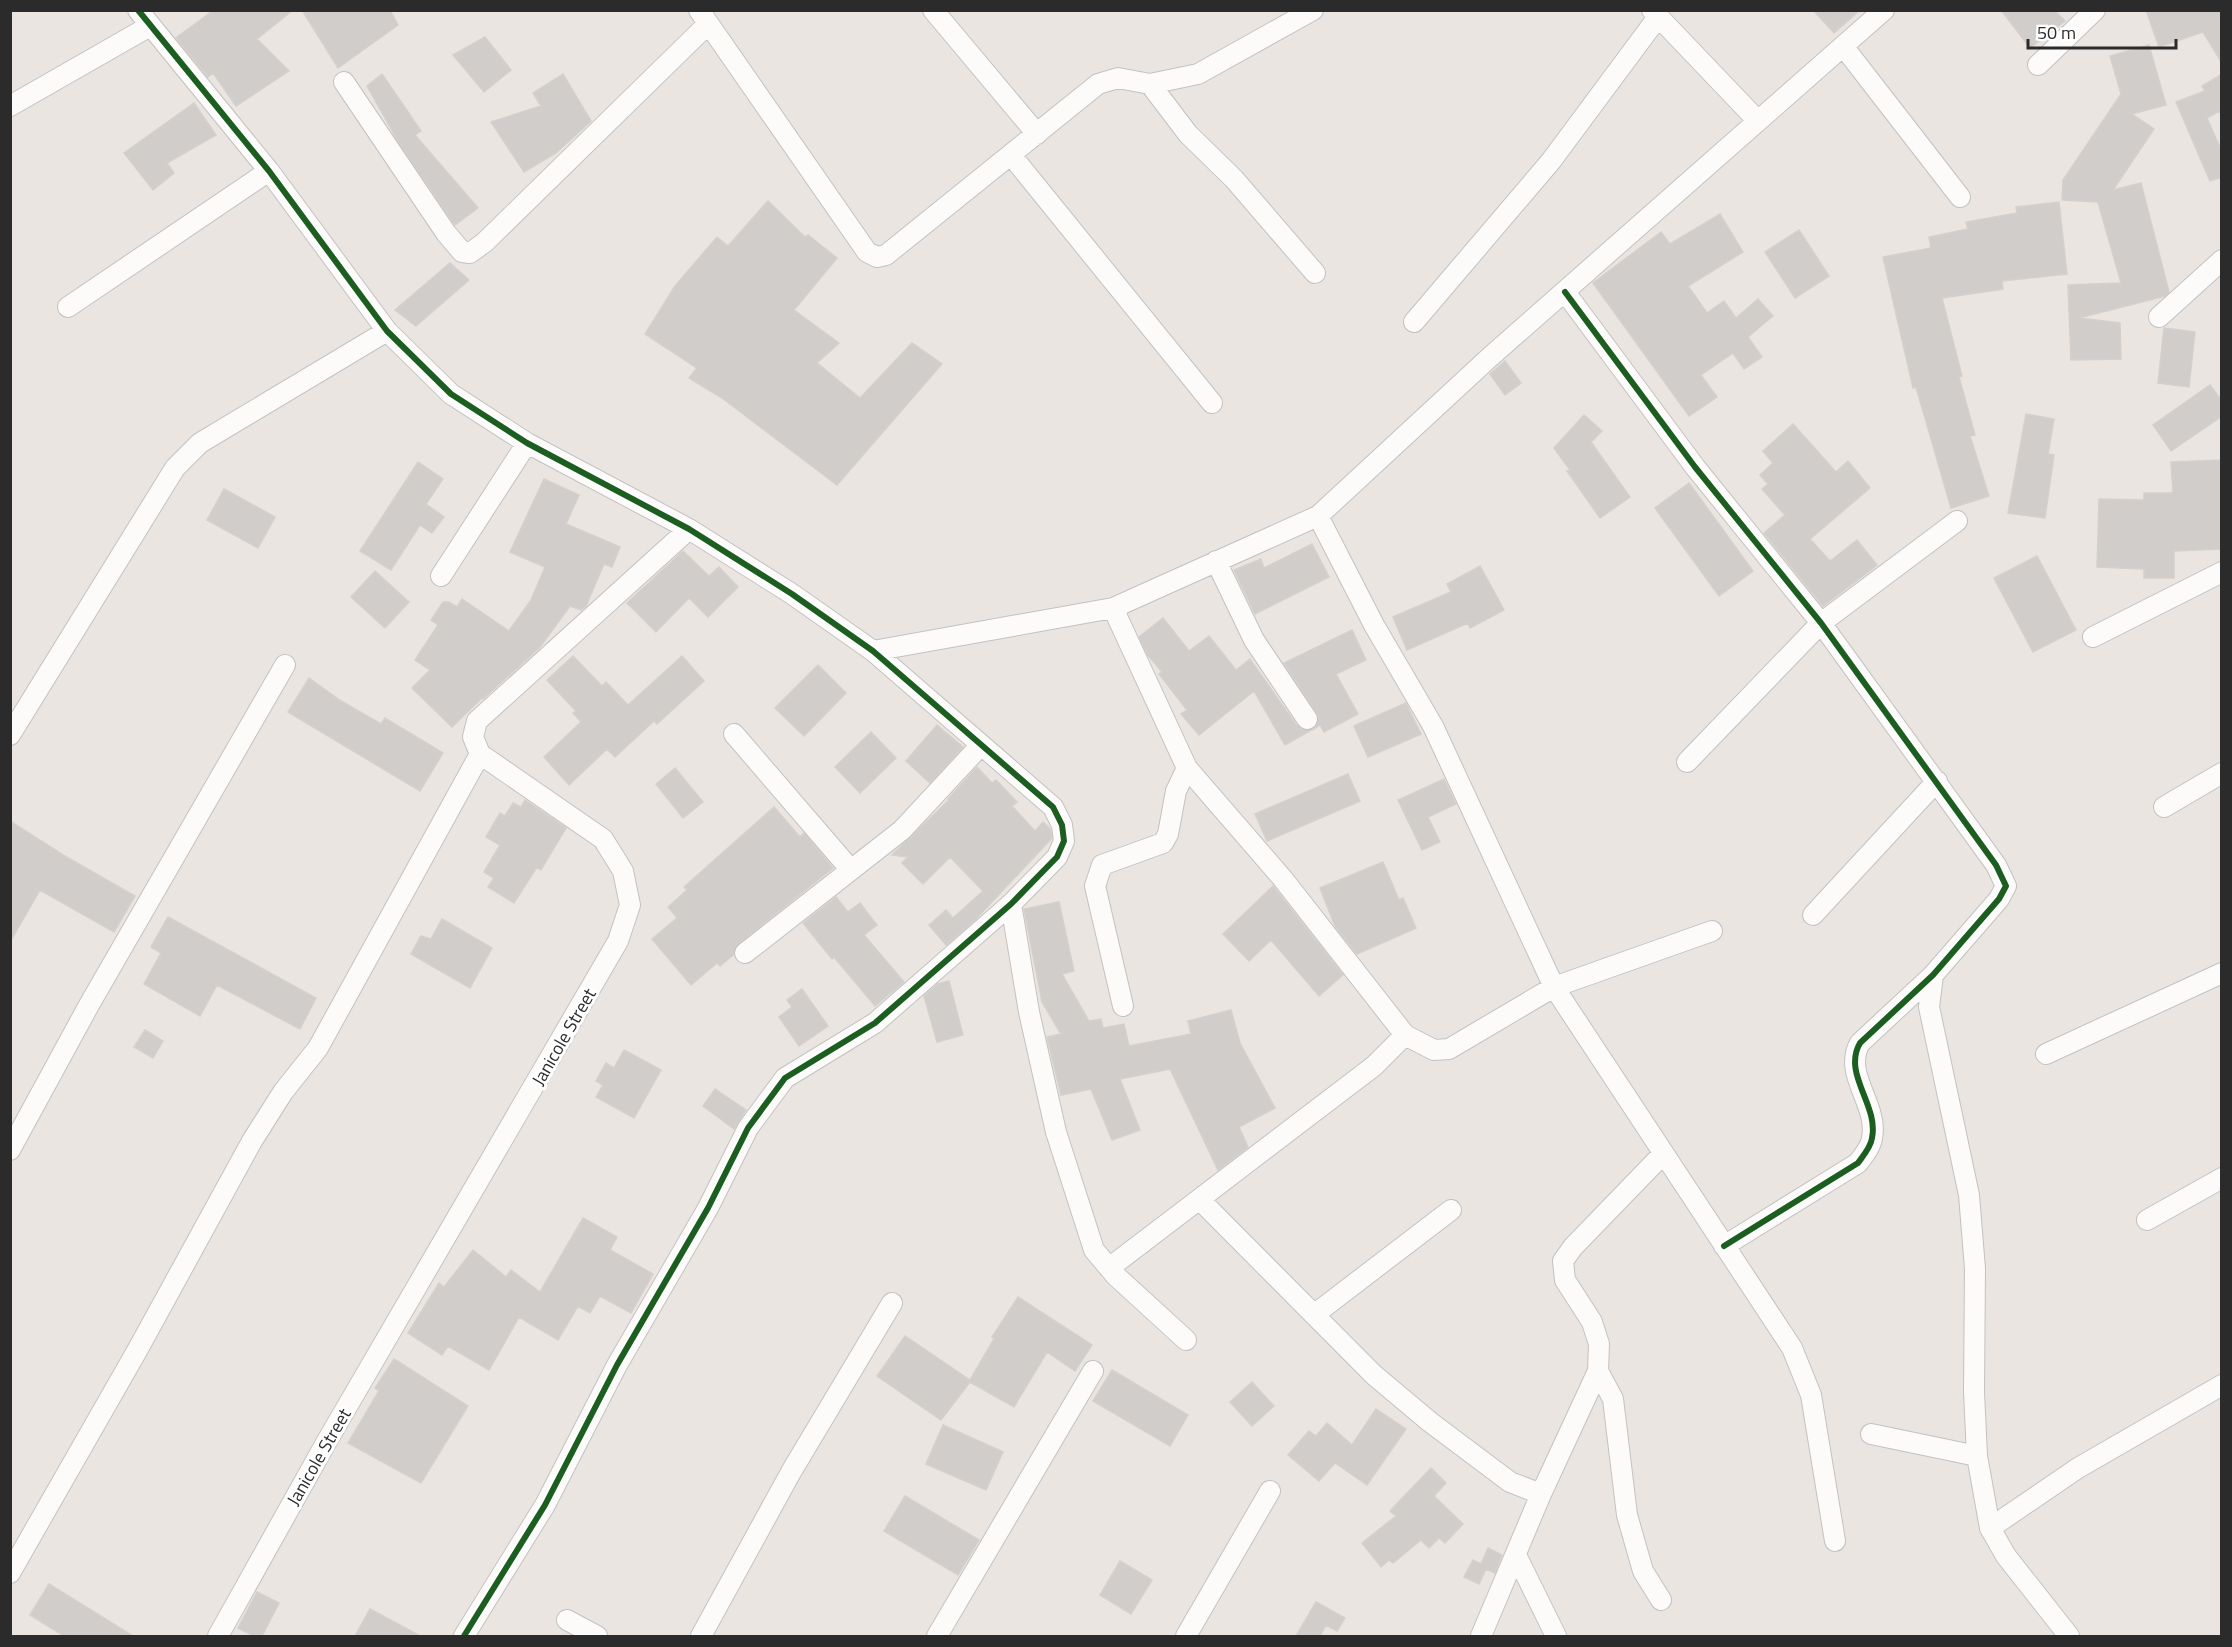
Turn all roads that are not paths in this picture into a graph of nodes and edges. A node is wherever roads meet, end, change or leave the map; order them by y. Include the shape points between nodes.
1 (138, 10) edge
2 (933, 10) edge
3 (1313, 10) edge
4 (1884, 10) edge
5 (2096, 10) edge
6 (1655, 14) edge
7 (704, 17) edge
8 (150, 26) junction
9 (1843, 46) junction
10 (2038, 65) dead end
11 (344, 82) dead end
12 (1150, 84) junction
13 (10, 106) edge
14 (1758, 121) junction
15 (1037, 135) junction
16 (1011, 155) junction
17 (269, 171) junction
18 (1960, 197) dead end
19 (2222, 260) edge
20 (1315, 273) dead end
21 (1564, 292) junction
22 (68, 307) dead end
23 (2159, 317) dead end
24 (1414, 322) dead end
25 (387, 332) junction
26 (1212, 403) dead end
27 (527, 443) junction
28 (1318, 516) junction
29 (1957, 521) dead end
30 (688, 529) junction
31 (1216, 561) junction
32 (2222, 572) edge
33 (441, 576) dead end
34 (1113, 608) junction
35 (1821, 623) junction
36 (2093, 637) dead end
37 (873, 651) junction
38 (285, 665) dead end
39 (1307, 719) dead end
40 (734, 734) dead end
41 (10, 735) edge
42 (981, 745) junction
43 (480, 754) junction
44 (1687, 762) dead end
45 (1187, 768) junction
46 (2222, 773) edge
47 (1937, 781) junction
48 (2164, 807) dead end
49 (851, 870) junction
50 (1011, 904) junction
51 (1813, 915) dead end
52 (1712, 931) dead end
53 (745, 953) dead end
54 (2222, 973) edge
55 (1933, 975) junction
56 (1554, 987) junction
57 (1123, 1006) dead end
58 (1405, 1035) junction
59 (2046, 1054) dead end
60 (10, 1150) edge
61 (1663, 1154) junction
62 (2222, 1178) edge
63 (1200, 1200) junction
64 (1451, 1210) dead end
65 (2147, 1220) dead end
66 (1724, 1246) junction
67 (1109, 1268) junction
68 (892, 1303) dead end
69 (1315, 1314) junction
70 (1186, 1340) dead end
71 (1093, 1371) dead end
72 (1598, 1371) junction
73 (2222, 1384) edge
74 (1871, 1434) dead end
75 (1977, 1456) junction
76 (1270, 1491) dead end
77 (1541, 1494) junction
78 (1990, 1528) junction
79 (1835, 1541) dead end
80 (1516, 1555) junction
81 (10, 1573) edge
82 (1661, 1600) dead end
83 (567, 1620) dead end
84 (218, 1636) edge
85 (464, 1636) edge
86 (597, 1636) edge
87 (701, 1636) edge
88 (937, 1636) edge
89 (1186, 1636) edge
90 (1481, 1636) edge
91 (1557, 1636) edge
92 (2069, 1636) edge

1 - 8 street
2 - 15 street
3 - 12 street via 1198,74
4 - 9 street
5 - 10 street
6 - 14 street
6 - 24 street via 1551,161
7 - 11 street via 470,253 462,252 446,233
7 - 16 street via 867,252 877,257 886,255
8 - 13 street
8 - 17 street
9 - 14 street
9 - 18 street
12 - 15 street via 1118,78 1098,84
12 - 20 street via 1188,134 1234,179
14 - 21 street
15 - 16 street
16 - 26 street
17 - 22 street
17 - 25 street
19 - 23 street
21 - 28 street
21 - 35 street via 1695,467
25 - 27 street via 452,394
25 - 41 street via 200,442 175,468
27 - 30 street
27 - 33 street
28 - 31 street
28 - 56 street via 1374,625 1434,726
29 - 35 street
30 - 37 street
30 - 43 street via 477,721 473,737
31 - 34 street
31 - 39 street via 1254,640
32 - 36 street
34 - 37 street
34 - 45 street
35 - 44 street
35 - 47 street
37 - 42 street
38 - 60 street
40 - 49 street
42 - 49 street via 902,830
42 - 50 street via 1053,807 1062,825 1064,841 1057,857
43 - 81 street via 318,1048 283,1092 252,1141
43 - 84 street, Janicole Street via 603,839 623,871 630,905 613,951
45 - 57 street via 1176,791 1163,843 1102,865 1095,886
45 - 58 street via 1283,879
46 - 48 street
47 - 51 street
47 - 55 street via 1996,865 2006,886 2000,899
49 - 53 street
50 - 67 street via 1029,1012 1056,1132 1094,1250
50 - 85 street via 875,1023 785,1078 748,1128 545,1505
52 - 56 street
54 - 59 street
55 - 66 street via 1860,1042 1854,1053 1854,1065 1874,1124 1872,1141 1858,1163
55 - 75 street via 1929,1007 1969,1195 1976,1269
56 - 58 street via 1441,1052
56 - 61 street
58 - 63 street via 1374,1066
61 - 66 street
61 - 72 street via 1563,1261 1565,1280 1592,1322 1599,1344
62 - 65 street
63 - 67 street
63 - 69 street
64 - 69 street
66 - 79 street via 1792,1348 1810,1395
67 - 70 street
68 - 87 street via 791,1472
69 - 77 street via 1374,1375 1430,1422 1510,1482
71 - 88 street
72 - 77 street
72 - 82 street via 1613,1399 1627,1515 1643,1571
73 - 78 street via 2078,1468
74 - 75 street
75 - 78 street
76 - 89 street
77 - 80 street
78 - 92 street via 2006,1556
80 - 90 street
80 - 91 street
83 - 86 street

